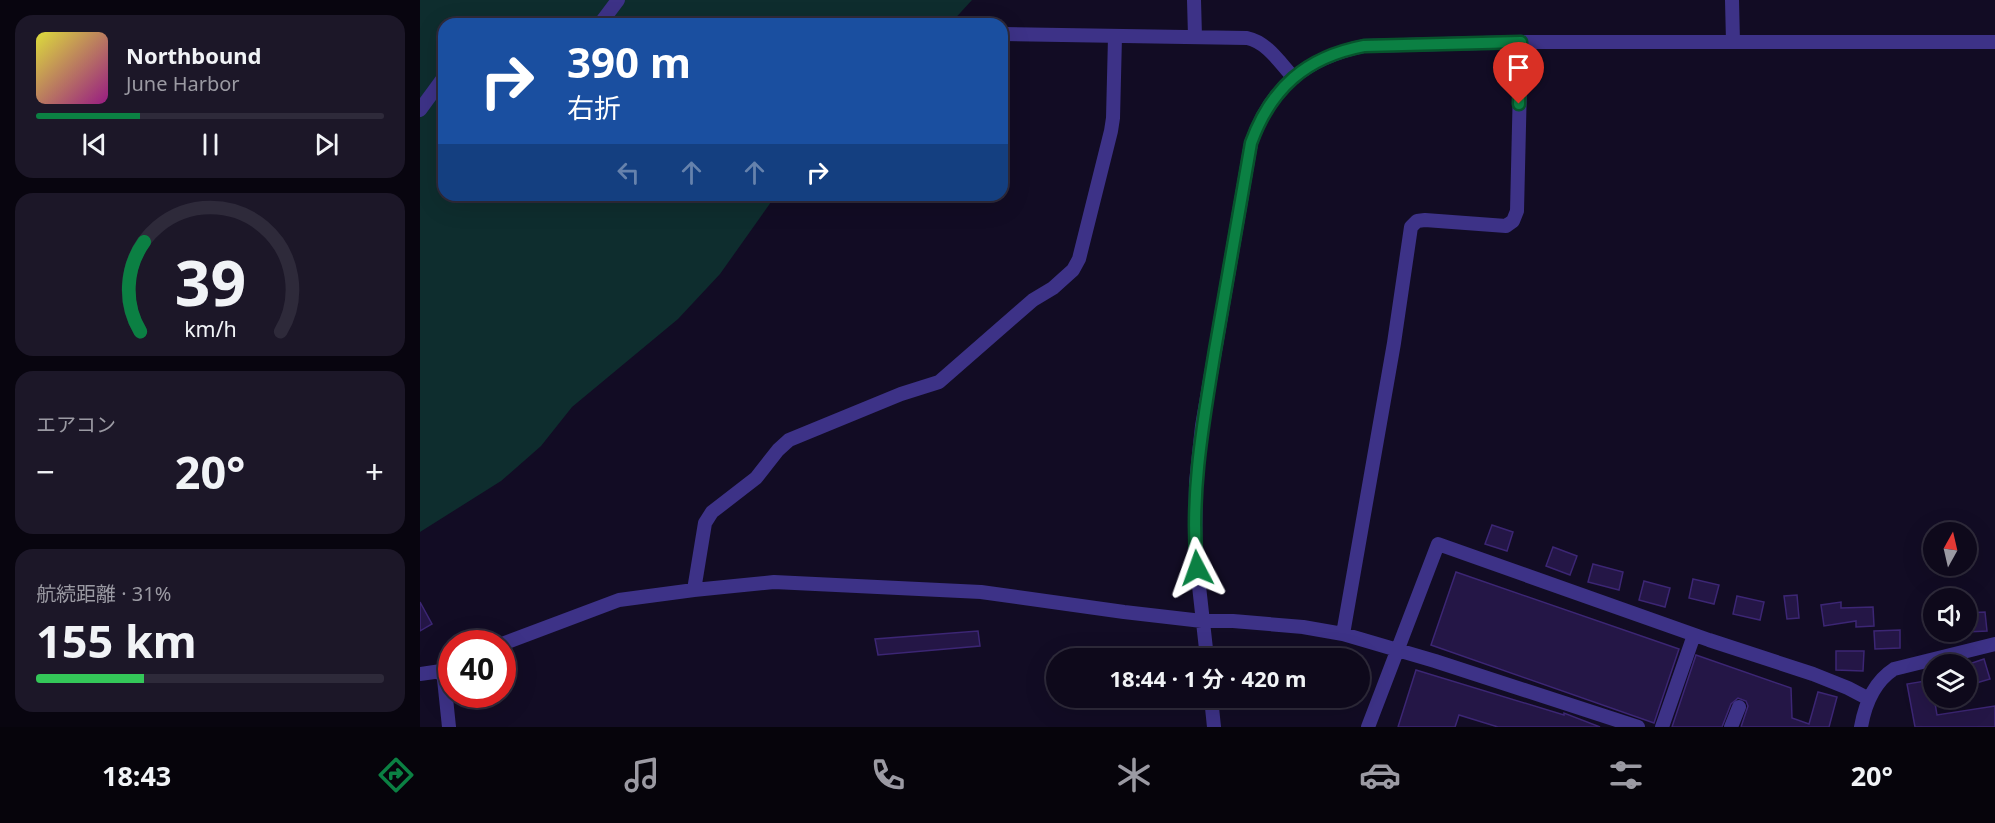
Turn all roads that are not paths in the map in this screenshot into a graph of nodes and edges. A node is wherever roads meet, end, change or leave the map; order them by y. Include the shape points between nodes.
1 (618, 0) edge
2 (1194, 0) edge
3 (1732, 0) edge
4 (604, 18) edge
5 (1008, 34) edge
6 (1195, 36) junction
7 (1115, 37) junction
8 (1521, 42) junction
9 (1733, 42) junction
10 (1995, 42) edge
11 (1294, 78) junction
12 (438, 85) edge
13 (420, 110) edge
14 (694, 590) junction
15 (1202, 621) junction
16 (1343, 634) junction
17 (1694, 635) junction
18 (516, 639) edge
19 (1995, 645) edge
20 (1206, 648) edge
21 (1397, 651) junction
22 (438, 670) edge
23 (420, 674) edge
24 (1869, 699) junction
25 (1739, 707) dead end
26 (447, 708) edge
27 (1212, 708) edge
28 (449, 727) edge
29 (1214, 727) edge
30 (1368, 727) edge
31 (1638, 727) edge
32 (1662, 727) edge
33 (1731, 727) edge
34 (1860, 727) edge

1 - 4 street
2 - 6 street
3 - 9 street
5 - 7 street
6 - 7 street
6 - 11 street via 1256,40
7 - 14 street via 1111,131 1079,259 1072,270 939,382 789,440 756,478 712,512 705,523
8 - 9 street
8 - 11 street via 1364,46 1321,59
8 - 16 street via 1517,211 1513,221 1506,226 1425,220 1411,227
9 - 10 street
11 - 15 street via 1269,103 1251,143 1202,426 1194,528
12 - 13 street
14 - 15 street via 774,582 981,592
14 - 18 street via 619,600
15 - 16 street via 1303,627
15 - 20 street
16 - 21 street
17 - 21 street via 1438,544
17 - 24 street via 1813,674
17 - 32 street
19 - 24 street via 1894,669 1885,675
21 - 30 street
21 - 31 street
22 - 23 street
24 - 34 street
25 - 33 street
26 - 28 street
27 - 29 street

